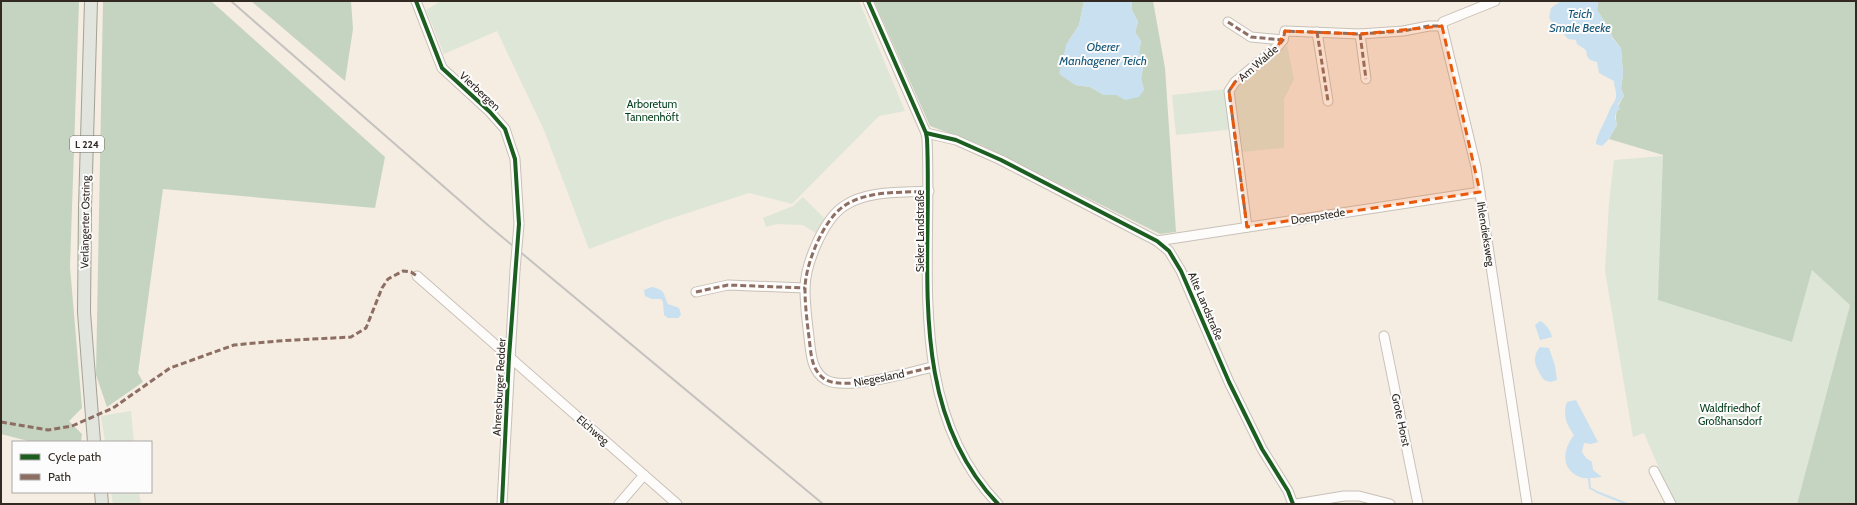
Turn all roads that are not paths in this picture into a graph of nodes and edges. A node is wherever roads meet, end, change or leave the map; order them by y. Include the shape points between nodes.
1 (91, 1) edge
2 (416, 1) edge
3 (868, 1) edge
4 (1495, 1) edge
5 (1228, 22) dead end
6 (1442, 26) junction
7 (1317, 32) junction
8 (1360, 34) junction
9 (1283, 40) junction
10 (1366, 79) dead end
11 (1328, 101) dead end
12 (926, 133) junction
13 (929, 191) junction
14 (1480, 192) junction
15 (1247, 227) junction
16 (1157, 241) junction
17 (515, 270) joint
18 (417, 276) dead end
19 (805, 288) junction
20 (696, 292) dead end
21 (1384, 336) dead end
22 (509, 357) junction
23 (933, 367) junction
24 (94, 441) edge
25 (1654, 472) dead end
26 (644, 475) junction
27 (101, 493) edge
28 (1378, 503) edge
29 (102, 504) edge
30 (502, 504) edge
31 (619, 504) edge
32 (677, 504) edge
33 (998, 504) edge
34 (1293, 504) edge
35 (1296, 504) edge
36 (1390, 504) edge
37 (1418, 504) edge
38 (1527, 504) edge
39 (1671, 504) edge

1 - 24 main road, Verlängerter Ostring / L 224 via 84,312
2 - 17 street, Vierbergen, bridge via 442,68 505,129 515,159 519,224
3 - 12 street, Sieker Landstraße
4 - 6 street via 1443,22
5 - 9 street, Am Walde via 1251,37
6 - 8 street, Am Walde
6 - 14 street, Ihlendieksweg
7 - 8 street, Am Walde
7 - 9 street, Am Walde via 1285,31
7 - 11 street
8 - 10 street
9 - 15 street, Am Walde via 1235,82 1229,91
12 - 13 street, Sieker Landstraße
12 - 16 street, Alte Landstraße via 961,142 1001,160
13 - 19 street, Niegesland via 869,195 844,205 825,226 819,237
13 - 23 street, Sieker Landstraße via 928,306
14 - 15 street, Doerpstede
14 - 38 street, Ihlendieksweg
15 - 16 street, Doerpstede
16 - 34 street, Alte Landstraße via 1169,251 1178,267 1229,382 1262,450 1288,491
17 - 22 street, Ahrensburger Redder
18 - 22 street, Ahrensburger Redder
19 - 20 street via 728,285
19 - 23 street, Niegesland via 812,361 817,372 826,380 838,384 854,384
21 - 37 street, Grote Horst
22 - 26 street, Elchweg
22 - 30 street, Ahrensburger Redder
23 - 33 street, Sieker Landstraße via 953,438 983,488
25 - 39 street
26 - 31 street
26 - 32 street, Elchweg
27 - 29 main road
28 - 35 street via 1359,496 1344,496
28 - 36 street

